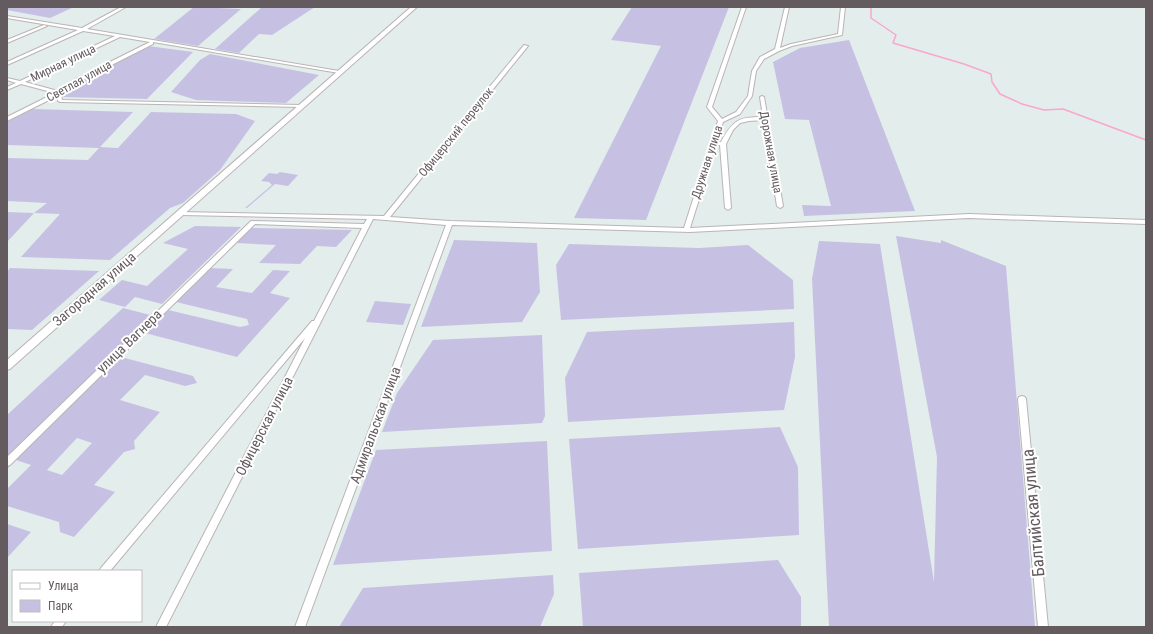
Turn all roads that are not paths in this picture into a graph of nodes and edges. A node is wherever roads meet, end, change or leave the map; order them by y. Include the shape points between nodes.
1 (124, 7) edge
2 (414, 7) edge
3 (744, 7) edge
4 (787, 7) edge
5 (843, 7) edge
6 (8, 20) edge
7 (45, 26) dead end
8 (119, 36) dead end
9 (7, 42) edge
10 (151, 43) dead end
11 (526, 46) dead end
12 (777, 50) junction
13 (7, 64) edge
14 (339, 72) junction
15 (7, 79) edge
16 (21, 83) junction
17 (7, 90) edge
18 (59, 93) junction
19 (762, 97) dead end
20 (301, 106) junction
21 (7, 119) edge
22 (766, 119) junction
23 (721, 121) junction
24 (714, 143) junction
25 (723, 144) junction
26 (780, 206) dead end
27 (728, 208) dead end
28 (181, 213) junction
29 (371, 217) junction
30 (386, 218) junction
31 (1146, 222) edge
32 (450, 223) junction
33 (367, 226) junction
34 (686, 230) junction
35 (322, 314) junction
36 (7, 366) edge
37 (1022, 399) dead end
38 (7, 462) edge
39 (105, 570) edge
40 (161, 627) edge
41 (300, 627) edge
42 (1044, 627) edge

1 - 13 street via 82,30
2 - 14 street, Загородная улица
3 - 23 street, Дружная улица via 710,107
4 - 12 street
5 - 12 street via 840,34
6 - 14 street
7 - 9 street
8 - 16 street, Мирная улица
10 - 18 street, Светлая улица via 76,81
11 - 30 street, Офицерский переулок
12 - 23 street via 762,58 754,71 750,96 738,113
14 - 20 street, Загородная улица
15 - 16 street
16 - 17 street, Мирная улица
16 - 18 street
18 - 20 street via 60,101
18 - 21 street, Светлая улица
19 - 22 street, Дорожная улица
20 - 28 street, Загородная улица
22 - 25 street via 746,118 732,126
22 - 26 street, Дорожная улица
23 - 24 street, Дружная улица
24 - 25 street
24 - 34 street, Дружная улица
25 - 27 street
28 - 29 street
28 - 36 street, Загородная улица
29 - 30 street
29 - 33 street, Офицерская улица
30 - 32 street
31 - 34 street via 969,216
32 - 34 street
32 - 41 street, Адмиральская улица
33 - 35 street, Офицерская улица
33 - 38 street, улица Вагнера via 252,222
35 - 39 street
35 - 40 street, Офицерская улица
37 - 42 street, Балтийская улица

